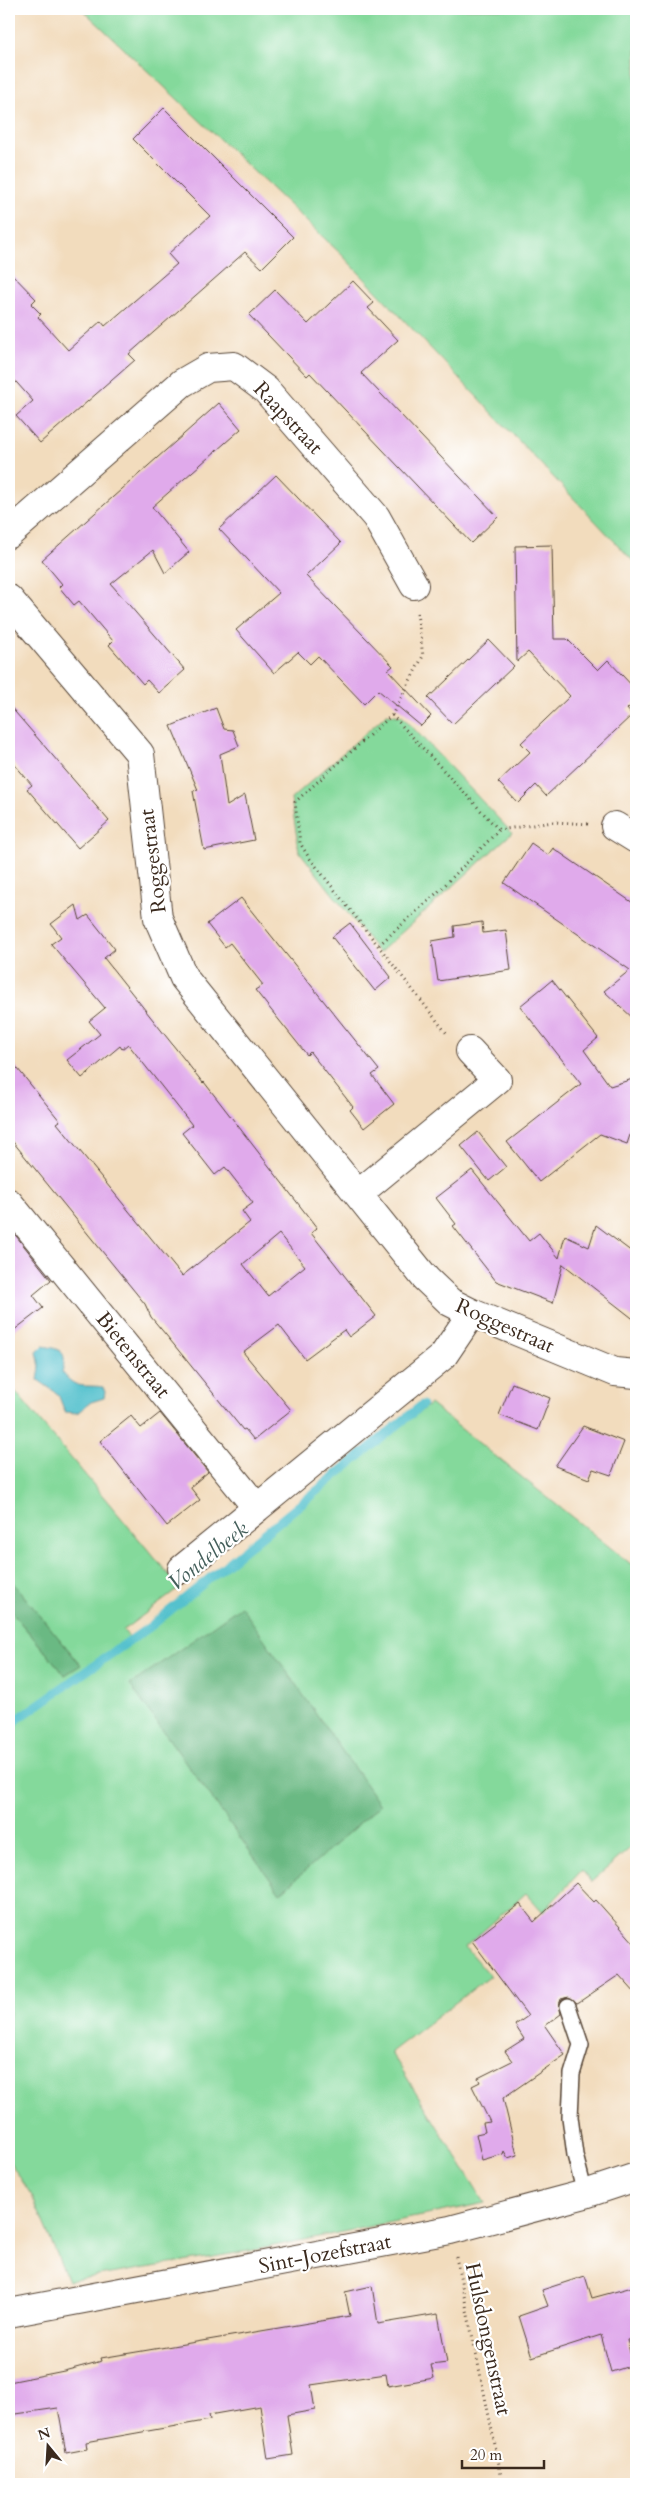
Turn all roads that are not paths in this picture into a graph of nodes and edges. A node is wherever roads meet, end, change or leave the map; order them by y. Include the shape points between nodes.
1 (9, 534) edge
2 (414, 585) road end
3 (9, 599) edge
4 (470, 1051) road end
5 (358, 1194) junction
6 (9, 1203) edge
7 (472, 1313) junction
8 (636, 1374) edge
9 (257, 1508) junction
10 (182, 1569) dead end
11 (568, 2006) dead end
12 (636, 2177) edge
13 (585, 2194) junction
14 (9, 2313) edge

1 - 2 street, Raapstraat via 182,383 208,368 234,366 266,390 376,517
3 - 5 street, Roggestraat via 140,754 158,918 184,978
4 - 5 street via 497,1080
5 - 7 street, Roggestraat via 426,1279 450,1302
6 - 9 street, Bietenstraat
7 - 8 street, Roggestraat via 615,1372
7 - 9 street via 443,1356
9 - 10 street
11 - 13 lane via 581,2045 572,2074 570,2117
12 - 13 street, Sint-Jozefstraat
13 - 14 street, Sint-Jozefstraat via 450,2230

